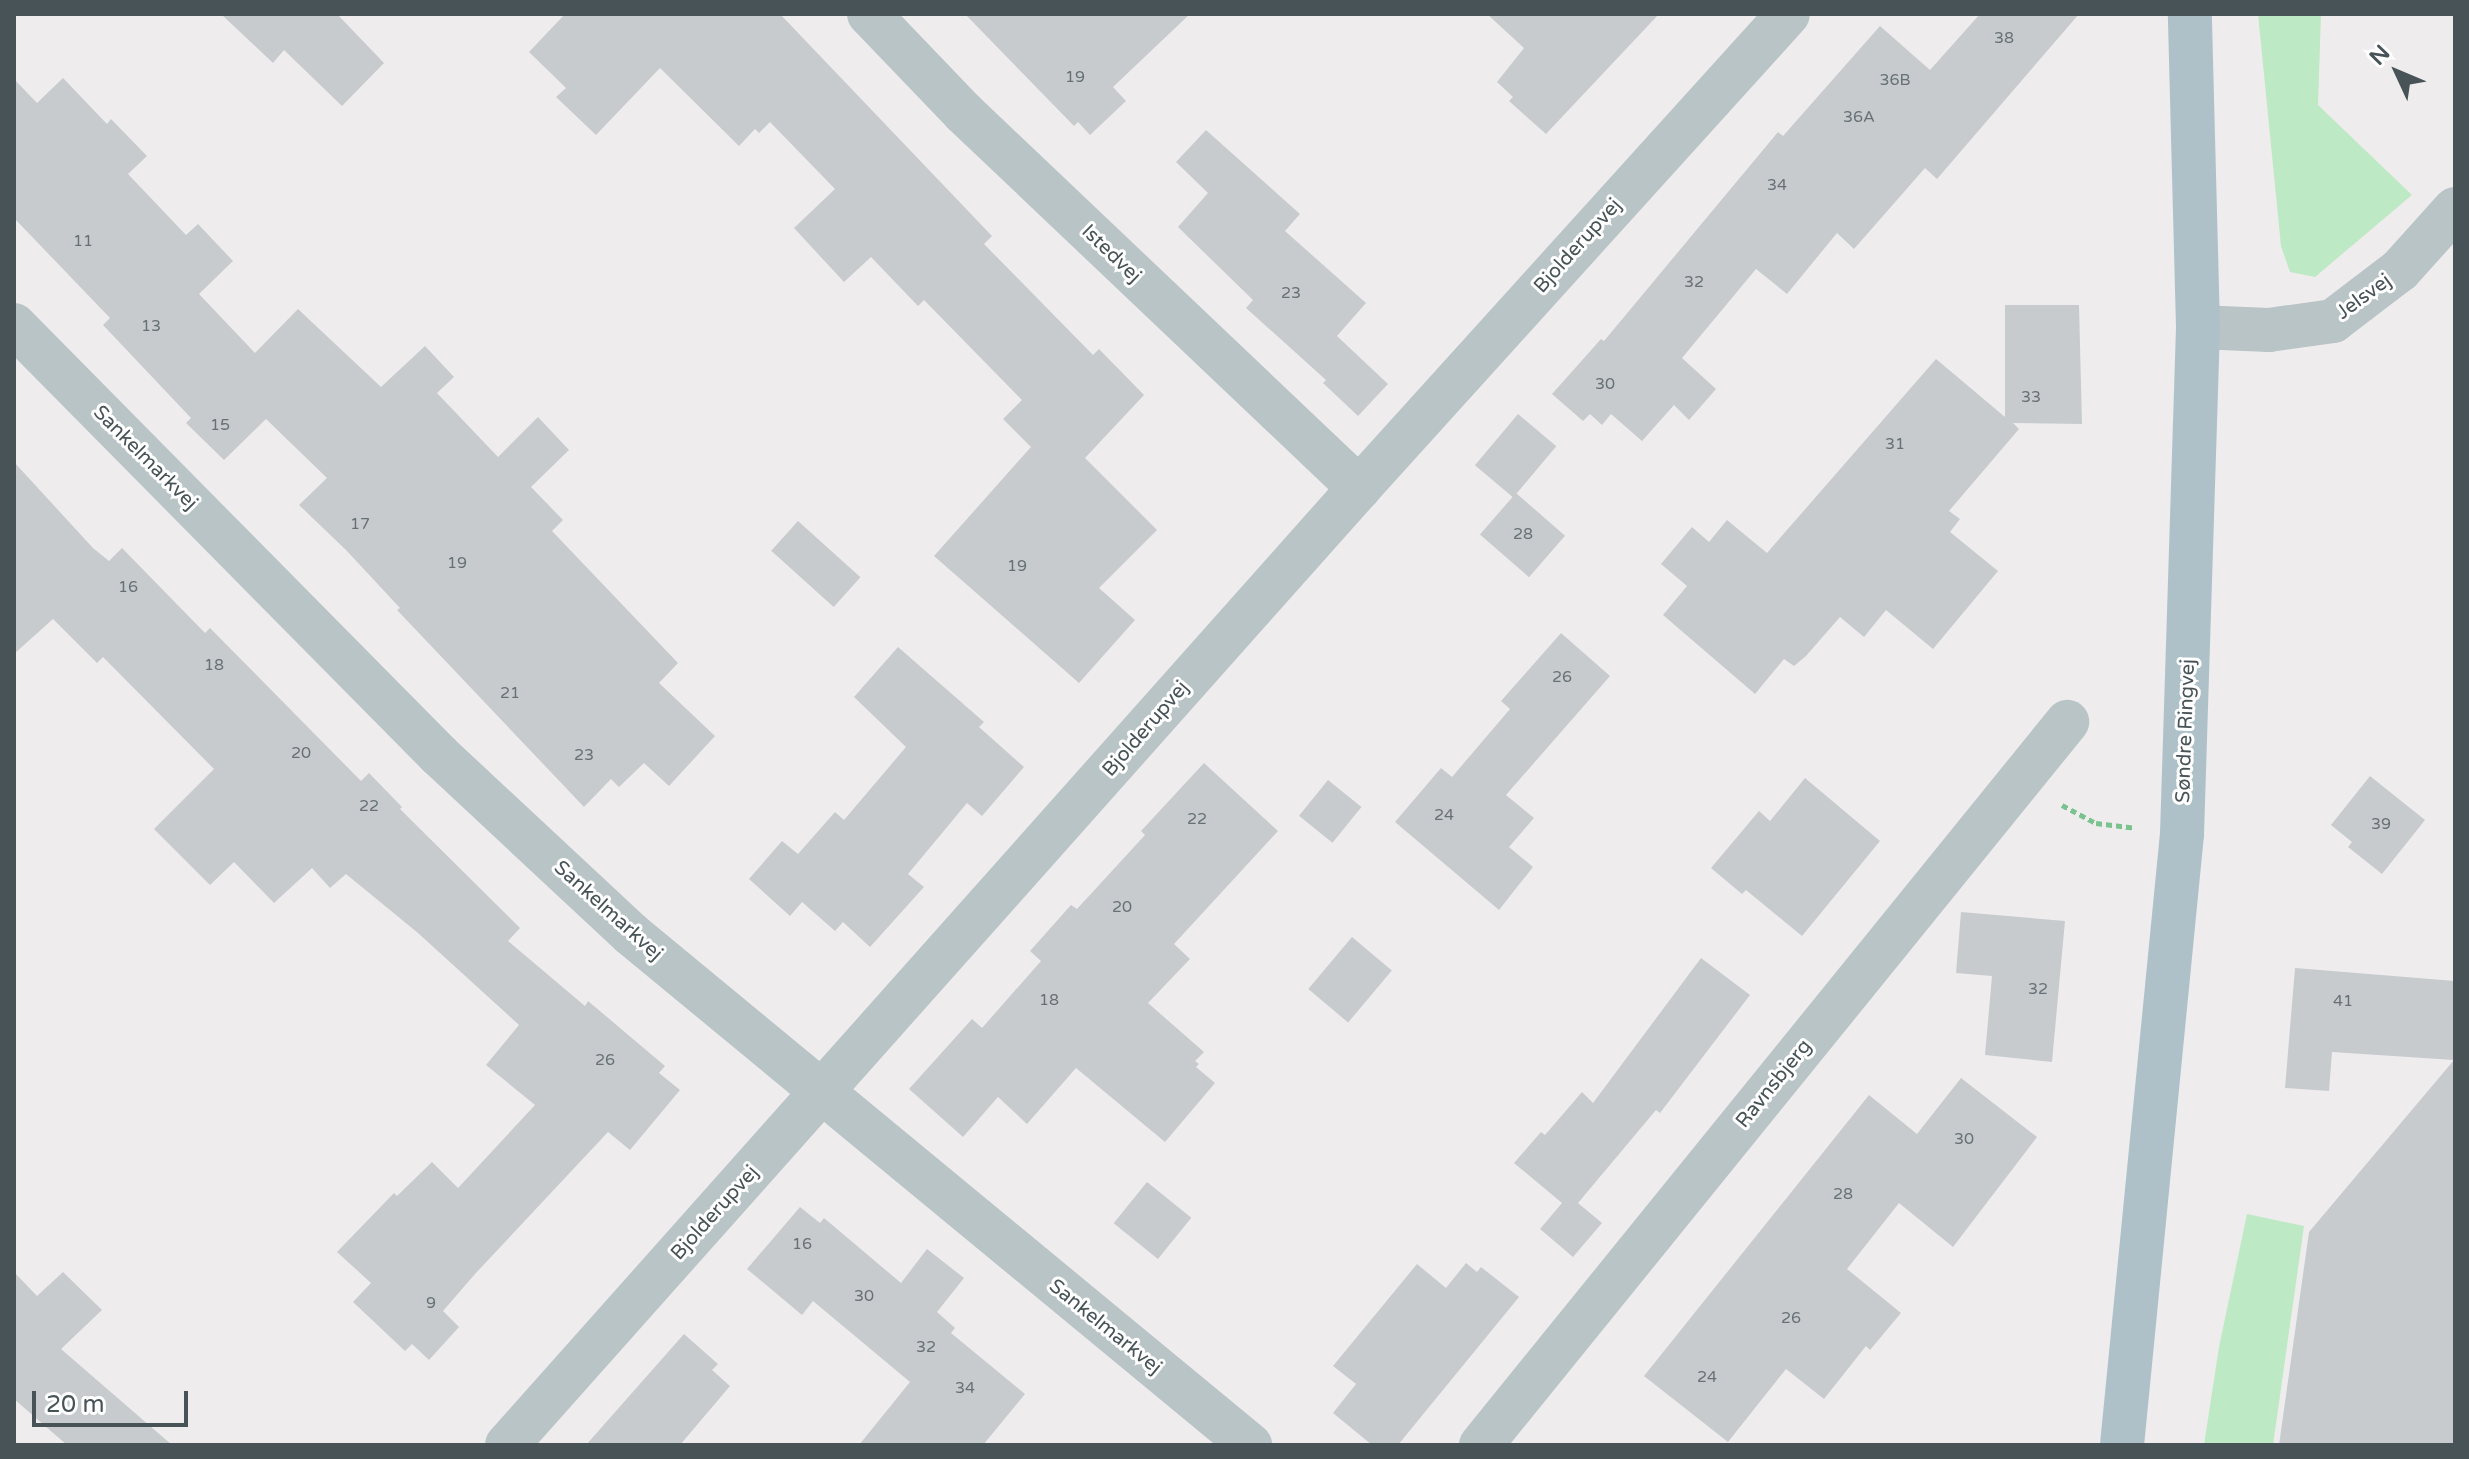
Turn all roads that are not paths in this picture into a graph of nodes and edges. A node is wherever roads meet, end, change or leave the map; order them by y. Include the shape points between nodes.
1 (869, 14) edge
2 (1788, 14) edge
3 (2190, 14) edge
4 (2455, 209) edge
5 (14, 325) edge
6 (2198, 327) junction
7 (1359, 488) junction
8 (2067, 722) dead end
9 (822, 1095) junction
10 (507, 1445) edge
11 (1250, 1445) edge
12 (1481, 1445) edge
13 (2122, 1445) edge

1 - 7 street, Istedvej via 964,113
2 - 7 street, Bjolderupvej
3 - 6 main road, Søndre Ringvej
4 - 6 street, Jelsvej via 2400,270 2333,321 2269,330
5 - 9 street, Sankelmarkvej via 439,755 631,934
6 - 13 main road, Søndre Ringvej via 2182,834
7 - 9 street, Bjolderupvej
8 - 12 street, Ravnsbjerg
9 - 10 street, Bjolderupvej
9 - 11 street, Sankelmarkvej

